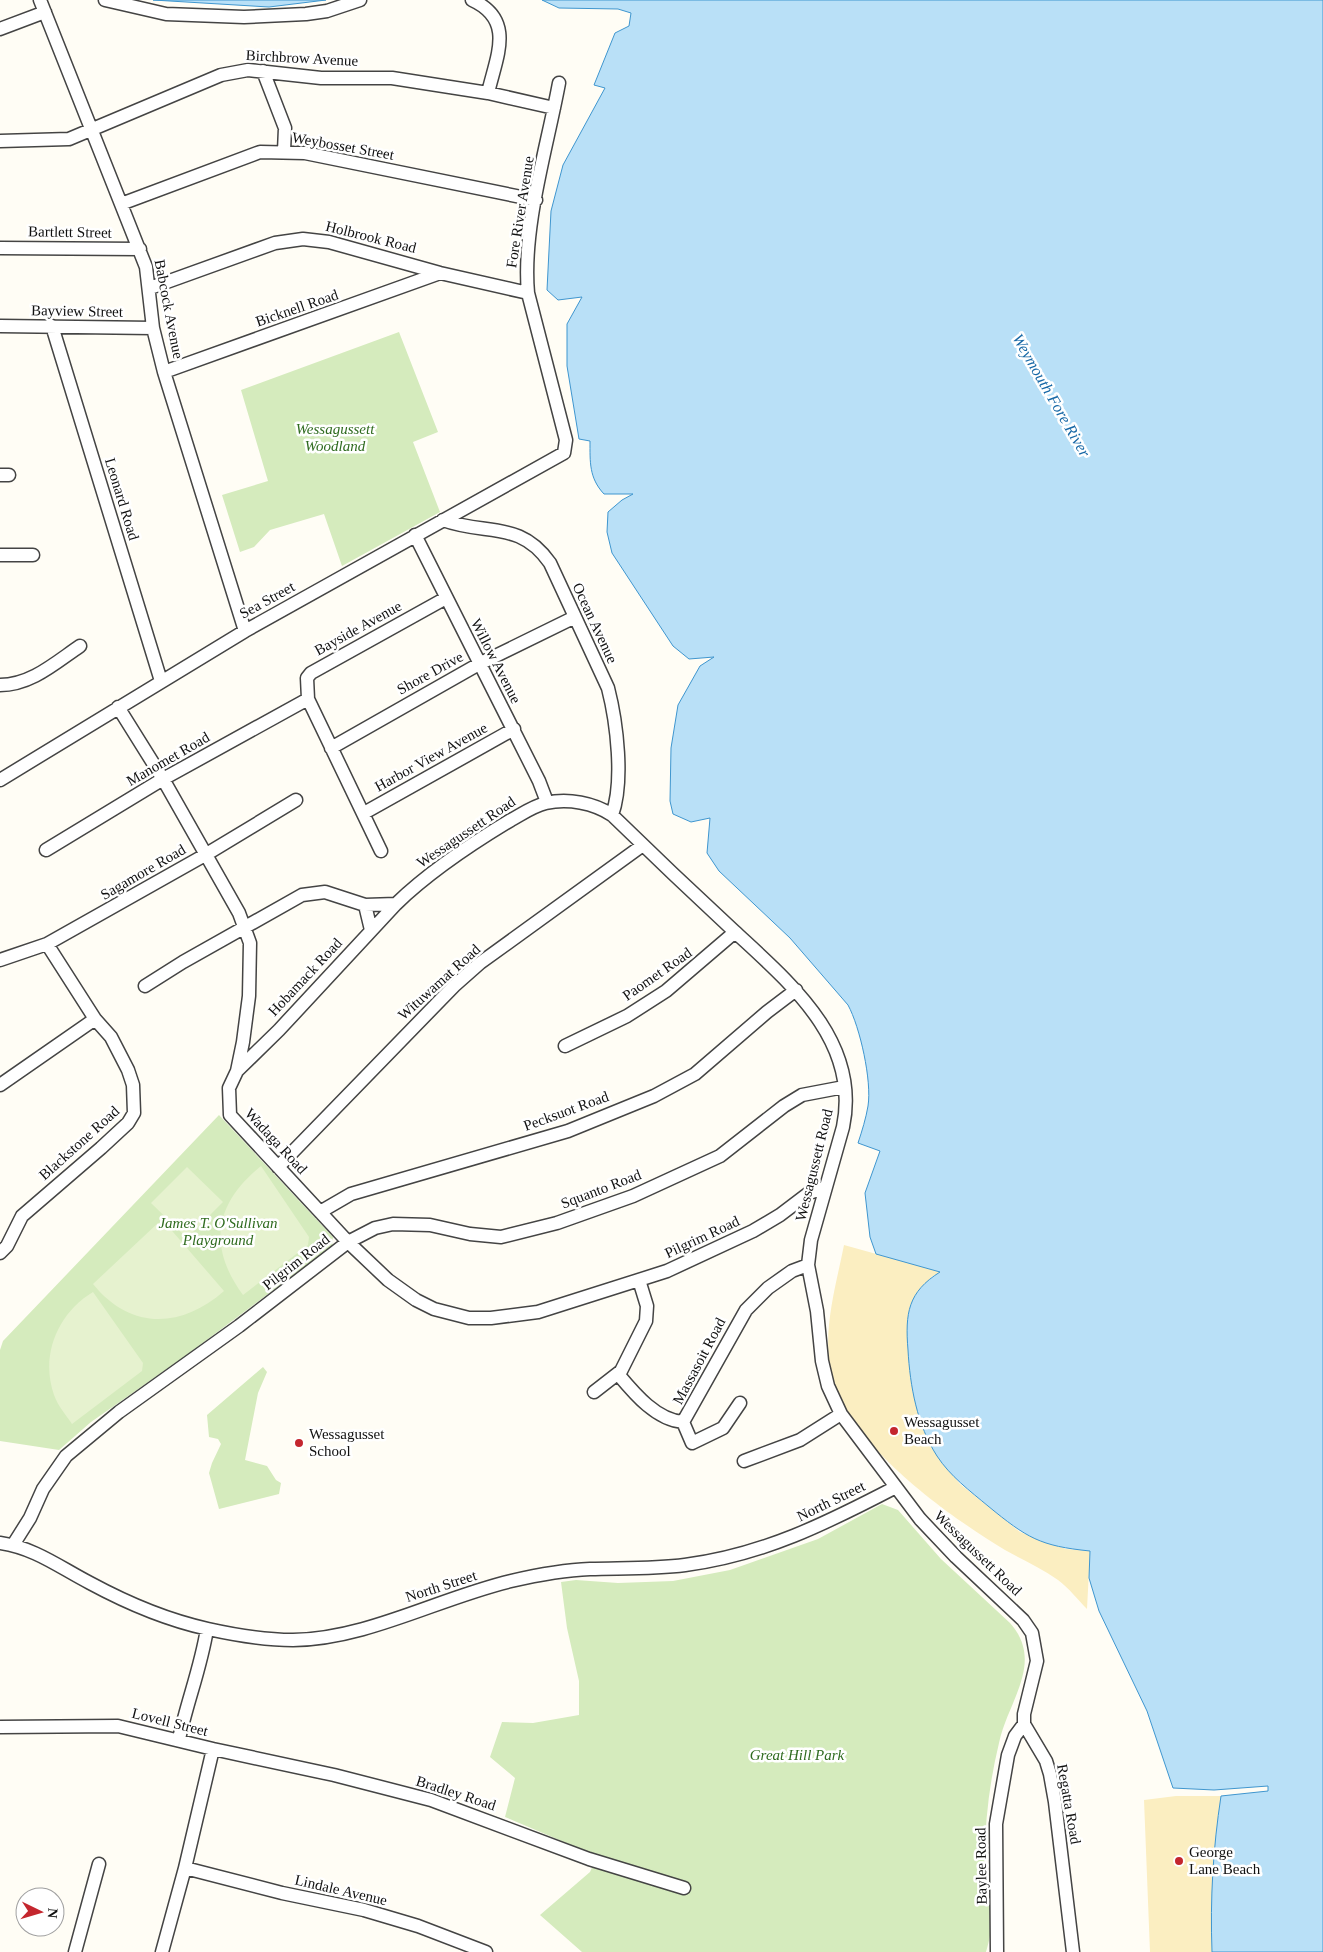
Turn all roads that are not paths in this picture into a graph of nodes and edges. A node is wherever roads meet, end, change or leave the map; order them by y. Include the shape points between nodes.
1 (105, 0) edge
2 (360, 0) edge
3 (472, 0) edge
4 (42, 6) edge
5 (0, 29) edge
6 (263, 71) junction
7 (559, 83) dead end
8 (488, 93) junction
9 (554, 108) junction
10 (91, 129) junction
11 (0, 141) edge
12 (284, 151) junction
13 (536, 200) junction
14 (121, 204) junction
15 (0, 248) edge
16 (140, 249) junction
17 (440, 273) junction
18 (150, 288) junction
19 (528, 294) junction
20 (0, 326) edge
21 (52, 326) junction
22 (153, 328) junction
23 (164, 372) junction
24 (556, 458) joint
25 (442, 520) junction
26 (416, 535) junction
27 (0, 555) edge
28 (33, 555) dead end
29 (446, 598) junction
30 (575, 617) junction
31 (245, 631) junction
32 (80, 646) dead end
33 (480, 664) junction
34 (161, 681) junction
35 (0, 685) edge
36 (308, 699) junction
37 (118, 707) junction
38 (514, 729) junction
39 (331, 748) junction
40 (163, 779) junction
41 (0, 780) edge
42 (296, 800) dead end
43 (546, 802) junction
44 (364, 813) junction
45 (612, 816) junction
46 (643, 846) junction
47 (46, 850) dead end
48 (381, 851) dead end
49 (205, 855) junction
50 (365, 904) junction
51 (396, 904) junction
52 (245, 926) junction
53 (371, 930) junction
54 (735, 932) junction
55 (47, 944) junction
56 (0, 960) edge
57 (145, 986) dead end
58 (796, 990) junction
59 (95, 1019) junction
60 (564, 1046) dead end
61 (237, 1071) junction
62 (0, 1086) edge
63 (844, 1087) junction
64 (278, 1168) junction
65 (826, 1187) junction
66 (320, 1212) junction
67 (348, 1242) junction
68 (0, 1253) edge
69 (808, 1265) junction
70 (639, 1280) junction
71 (618, 1374) junction
72 (594, 1392) dead end
73 (740, 1403) dead end
74 (840, 1414) junction
75 (683, 1422) junction
76 (744, 1461) dead end
77 (896, 1487) junction
78 (0, 1543) edge
79 (13, 1545) junction
80 (208, 1629) junction
81 (1024, 1724) junction
82 (0, 1727) edge
83 (179, 1739) junction
84 (213, 1749) junction
85 (99, 1864) dead end
86 (185, 1868) junction
87 (684, 1888) dead end
88 (75, 1952) edge
89 (162, 1952) edge
90 (486, 1952) edge
91 (997, 1952) edge
92 (1073, 1952) edge

1 - 2 street via 166,14 244,17 327,11
3 - 8 street via 490,10 500,27
4 - 5 street
4 - 10 street, Babcock Avenue
6 - 8 street, Birchbrow Avenue via 328,78 392,78
6 - 10 street, Birchbrow Avenue via 236,71 222,75
6 - 12 street via 286,128
7 - 9 street, Fore River Avenue
8 - 9 street, Birchbrow Avenue
9 - 13 street, Fore River Avenue
10 - 11 street, Birchbrow Avenue via 56,141
10 - 14 street, Babcock Avenue
12 - 13 street, Weybosset Street
12 - 14 street, Weybosset Street via 260,152
13 - 19 street, Fore River Avenue via 527,258
14 - 16 street, Babcock Avenue
15 - 16 street, Bartlett Street
16 - 18 street, Babcock Avenue
17 - 18 street, Holbrook Road via 329,242 291,240
17 - 19 street, Holbrook Road
17 - 23 street, Bicknell Road
18 - 22 street, Babcock Avenue
19 - 24 street, Fore River Avenue via 566,440 566,449
20 - 21 street, Bayview Street
21 - 22 street, Bayview Street
21 - 34 street, Leonard Road
22 - 23 street, Babcock Avenue
23 - 31 street, Babcock Avenue
24 - 25 street, Sea Street
25 - 26 street, Sea Street
25 - 30 street, Ocean Avenue via 508,532 532,542 550,564
26 - 29 street, Willow Avenue
26 - 31 street, Sea Street
27 - 28 street
29 - 33 street, Willow Avenue
29 - 36 street, Bayside Avenue via 311,673 306,685
30 - 33 street, Shore Drive
30 - 45 street, Ocean Avenue via 608,688 612,704 619,780
31 - 34 street, Sea Street
32 - 35 street via 34,678
33 - 38 street, Willow Avenue
33 - 39 street, Shore Drive
34 - 37 street, Sea Street
36 - 39 street
36 - 40 street, Manomet Road
37 - 40 street
37 - 41 street, Sea Street
38 - 43 street, Willow Avenue via 540,781
38 - 44 street, Harbor View Avenue
39 - 44 street
40 - 47 street, Manomet Road
40 - 49 street
42 - 49 street, Sagamore Road
43 - 45 street, Wessagussett Road via 589,804
43 - 51 street, Wessagussett Road via 490,833 416,885
44 - 48 street
45 - 46 street, Wessagussett Road
46 - 54 street, Wessagussett Road
46 - 64 street, Wituwamat Road via 480,963
49 - 52 street
49 - 55 street, Sagamore Road
50 - 51 street
50 - 52 street via 335,894 312,893 293,899
50 - 53 street
51 - 53 street, Hobamack Road
52 - 57 street
52 - 61 street, Wadaga Road via 250,943 251,969
53 - 61 street, Hobamack Road
54 - 58 street, Wessagussett Road
54 - 60 street, Paomet Road via 666,991 627,1016
55 - 56 street, Sagamore Road
55 - 59 street, Blackstone Road
58 - 63 street, Wessagussett Road via 825,1030
58 - 66 street, Pecksuot Road via 695,1074 654,1096 568,1131 351,1194
59 - 62 street
59 - 68 street, Blackstone Road via 111,1037 128,1070 133,1085 134,1113 101,1148 22,1216
61 - 64 street, Wadaga Road via 229,1088 230,1115
63 - 65 street, Wessagussett Road via 844,1118
63 - 67 street, Squanto Road via 802,1095 720,1156 633,1196 557,1223 501,1237 430,1225 393,1224 375,1228
64 - 66 street, Wadaga Road
65 - 69 street, Wessagussett Road via 811,1240
65 - 70 street, Pilgrim Road via 813,1191 780,1215 728,1244
66 - 67 street, Wadaga Road
67 - 70 street, Pilgrim Road via 408,1296 434,1309 469,1318 538,1312
67 - 79 street, Pilgrim Road via 119,1412 66,1456 43,1489
69 - 74 street, Wessagussett Road via 824,1374
69 - 75 street, Massasoit Road via 792,1271 768,1288 746,1310
70 - 71 street via 647,1316
71 - 72 street
71 - 75 street, Massasoit Road via 644,1402 661,1414
73 - 75 street via 723,1428 692,1443
74 - 76 street via 800,1440
74 - 77 street, Wessagussett Road
77 - 80 street, North Street via 792,1538 723,1559 668,1567 588,1569 528,1578 329,1636 292,1640
77 - 81 street, Wessagussett Road via 920,1520 1023,1620 1034,1638 1037,1661
78 - 79 street, North Street
79 - 80 street, North Street via 35,1551 127,1602
80 - 83 street
81 - 91 street, Baylee Road via 1008,1755 996,1824
81 - 92 street, Regatta Road via 1050,1774
82 - 83 street, Lovell Street via 118,1726
83 - 84 street, Lovell Street
84 - 86 street, Lovell Street
84 - 87 street, Bradley Road via 431,1800 589,1859
85 - 88 street
86 - 89 street, Lovell Street
86 - 90 street, Lindale Avenue via 364,1910 436,1932

